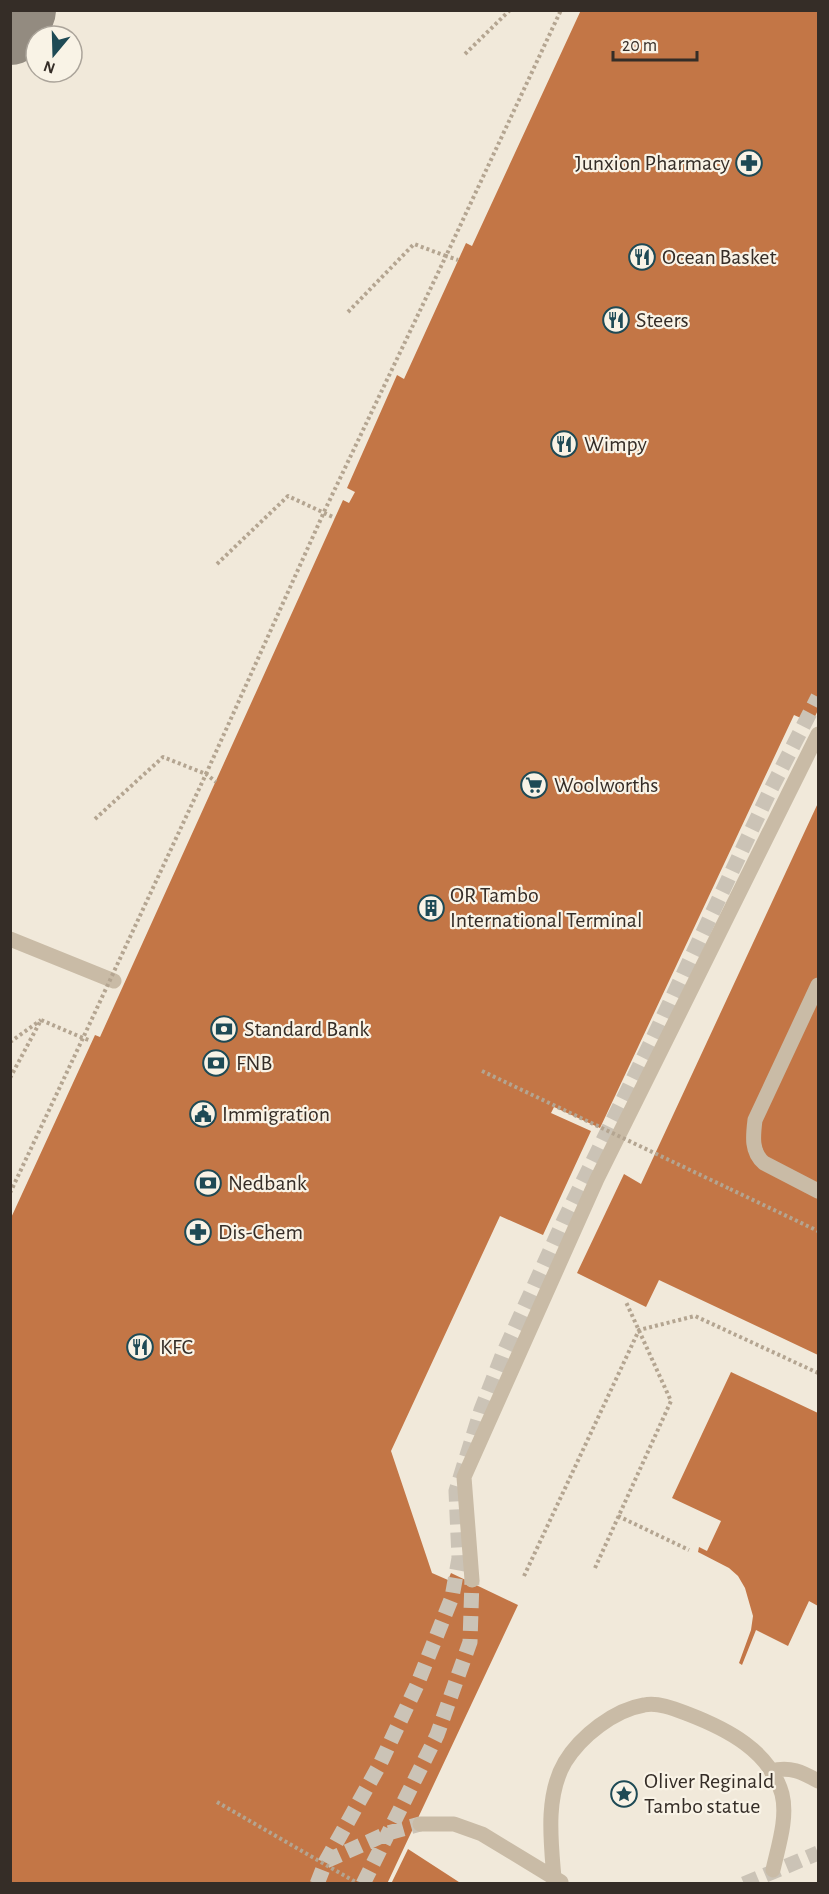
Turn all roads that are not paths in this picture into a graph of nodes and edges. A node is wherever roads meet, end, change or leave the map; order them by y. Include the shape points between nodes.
1 (819, 734) edge
2 (10, 939) edge
3 (114, 981) dead end
4 (819, 985) edge
5 (819, 1191) edge
6 (472, 1580) tunnel mouth
7 (771, 1771) junction
8 (819, 1781) edge
9 (420, 1824) tunnel mouth
10 (773, 1870) dead end
11 (558, 1881) edge

1 - 6 street via 597,1179 464,1477
2 - 3 street
4 - 5 street via 755,1120 754,1140 764,1163
7 - 8 street via 793,1769
7 - 10 street via 782,1795 783,1818
7 - 11 street via 736,1736 712,1723 655,1705 624,1710 580,1743 564,1763 552,1807 551,1838
9 - 11 street via 454,1824 482,1834

